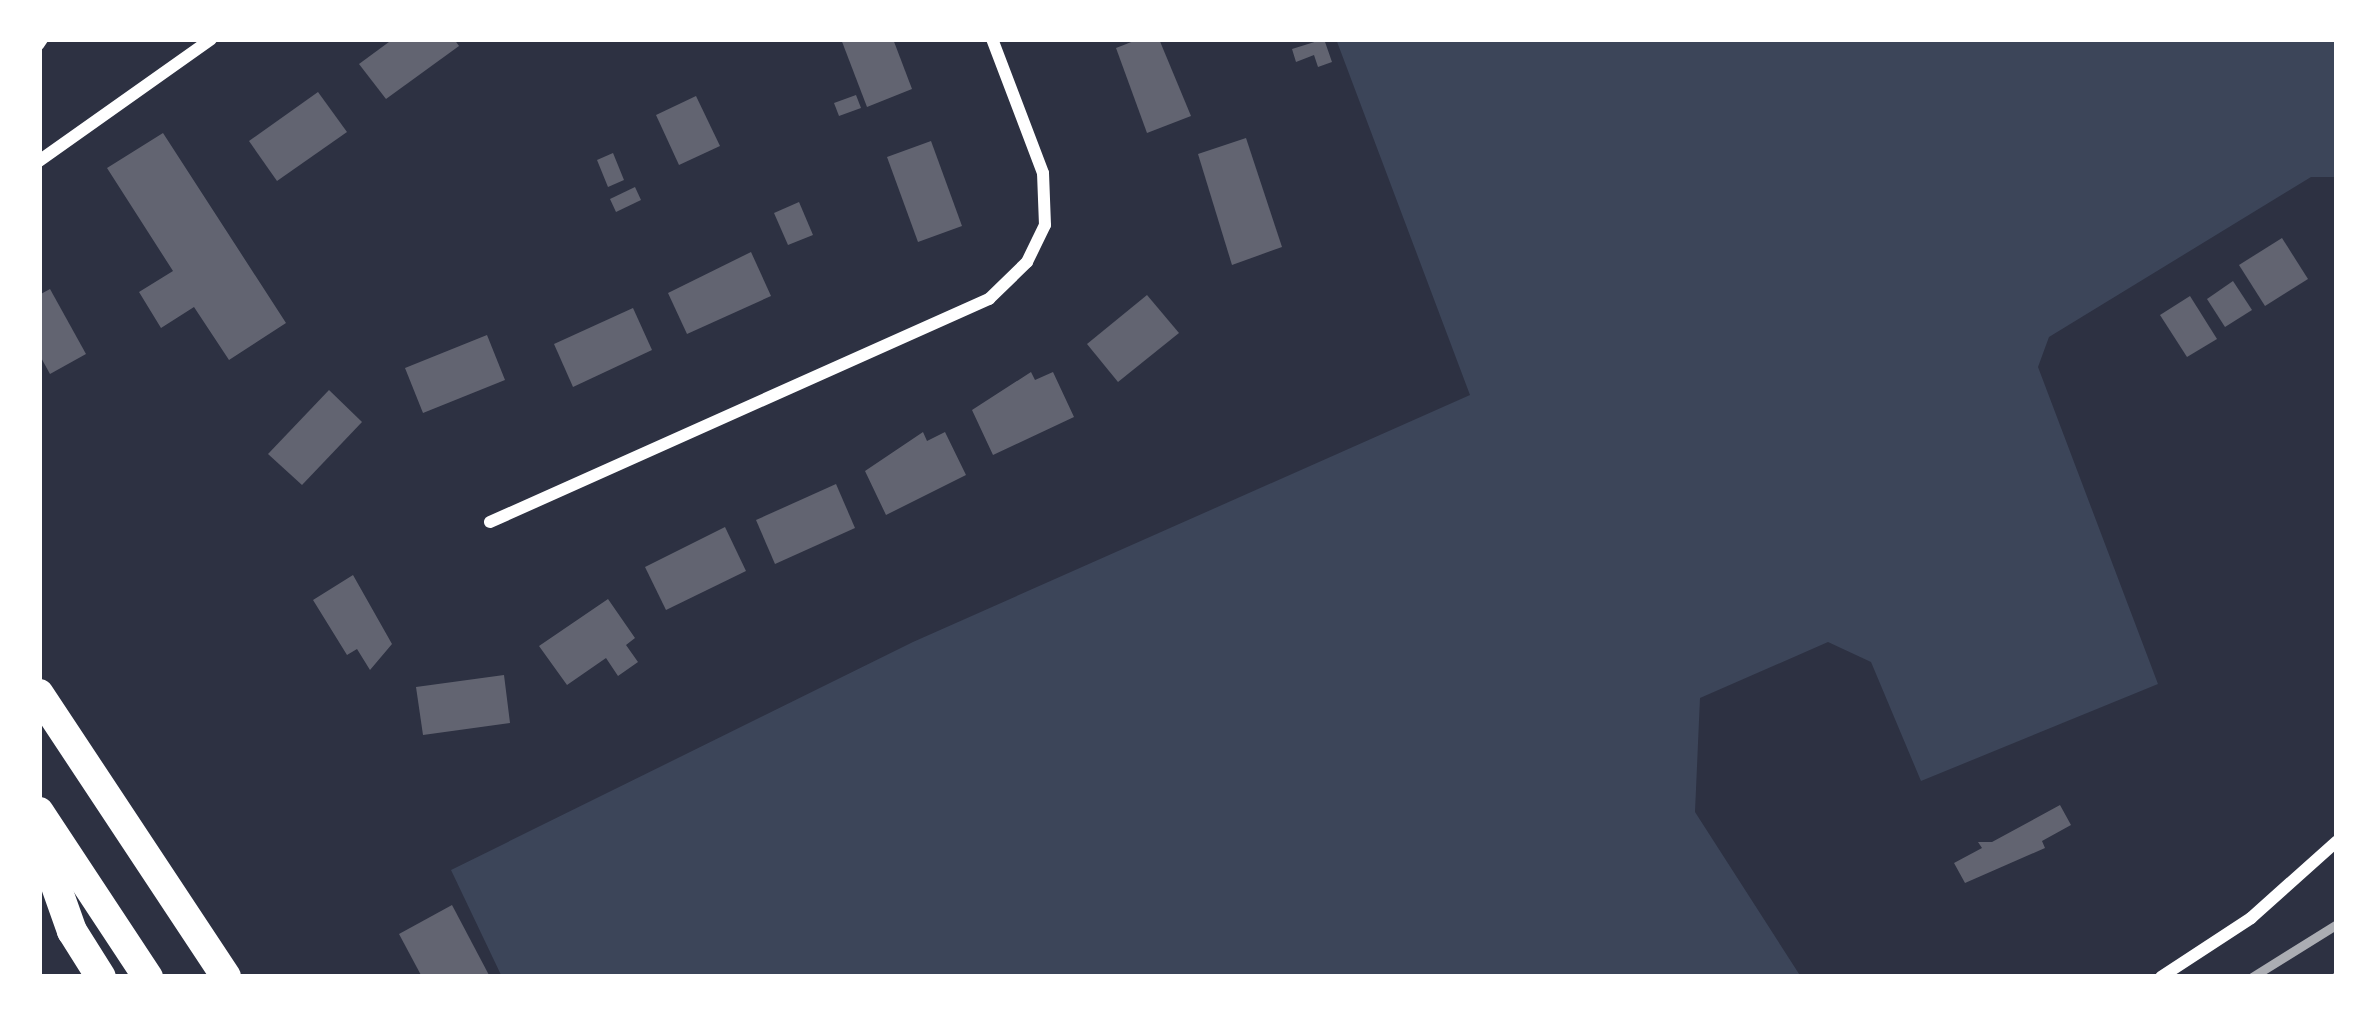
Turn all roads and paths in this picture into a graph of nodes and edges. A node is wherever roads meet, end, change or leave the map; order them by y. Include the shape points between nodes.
1 (211, 39) edge
2 (992, 39) edge
3 (39, 160) edge
4 (490, 522) dead end
5 (39, 694) edge
6 (39, 812) edge
7 (39, 838) edge
8 (2337, 841) edge
9 (101, 977) edge
10 (148, 977) edge
11 (226, 977) edge
12 (2161, 977) edge

1 - 3 street
2 - 4 street via 1043,173 1045,225 1027,262 1002,287
5 - 11 main road
6 - 10 main road
7 - 9 main road via 72,931
8 - 12 street via 2251,918

